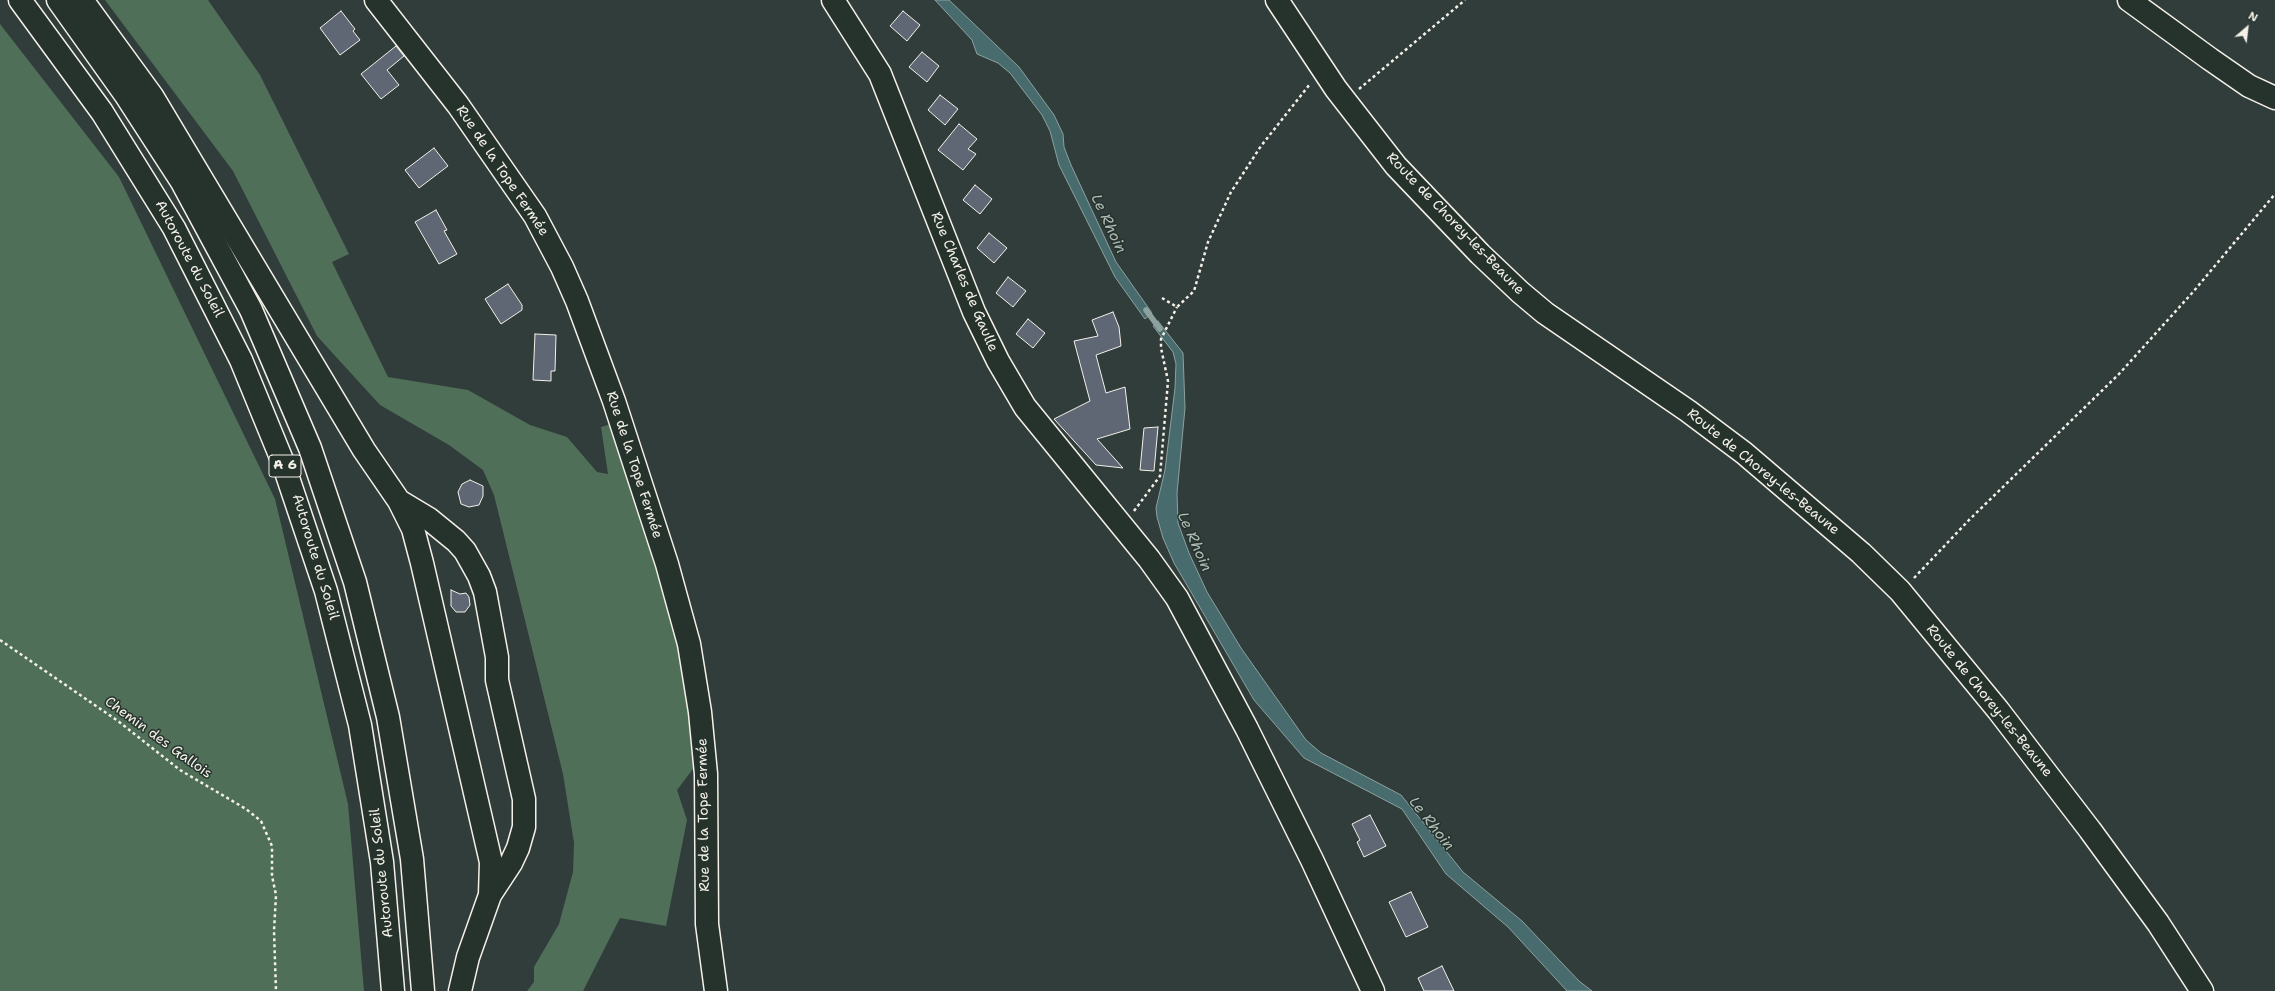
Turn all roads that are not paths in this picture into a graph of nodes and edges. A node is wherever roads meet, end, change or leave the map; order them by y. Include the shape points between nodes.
1 (20, 0) edge
2 (58, 0) edge
3 (82, 0) edge
4 (376, 0) edge
5 (833, 0) edge
6 (1276, 0) edge
7 (2129, 0) edge
8 (2275, 98) edge
9 (399, 501) junction
10 (490, 895) junction
11 (393, 991) edge
12 (423, 991) edge
13 (460, 991) edge
14 (716, 991) edge
15 (1373, 991) edge
16 (2202, 991) edge

1 - 11 main road, Autoroute du Soleil / A 6 via 102,112 174,228 237,353 285,466 324,584 358,718 382,862
2 - 12 main road, Autoroute du Soleil / A 6 via 109,70 182,182 251,310 312,455 355,582 388,718 412,859
3 - 9 main road via 152,96 364,450
4 - 14 main road, Rue de la Tope Fermée via 458,105 535,216 577,301 614,401 667,564 689,644 700,712 706,774 707,924
5 - 15 main road, Rue Charles de Gaulle via 880,74 974,312 998,361 1025,407 1149,559 1177,598 1248,728
6 - 16 main road, Route de Chorey-les-Beaune via 1322,70 1396,166 1520,292 1551,318 1688,411 1744,453 1861,553 1900,591 1998,710 2077,812 2158,923
7 - 8 main road via 2249,86
9 - 10 main road via 413,529 424,571 491,862
9 - 10 main road via 434,523 456,541 471,560 485,592 497,657 497,680 525,813 518,848
10 - 13 main road via 468,957

